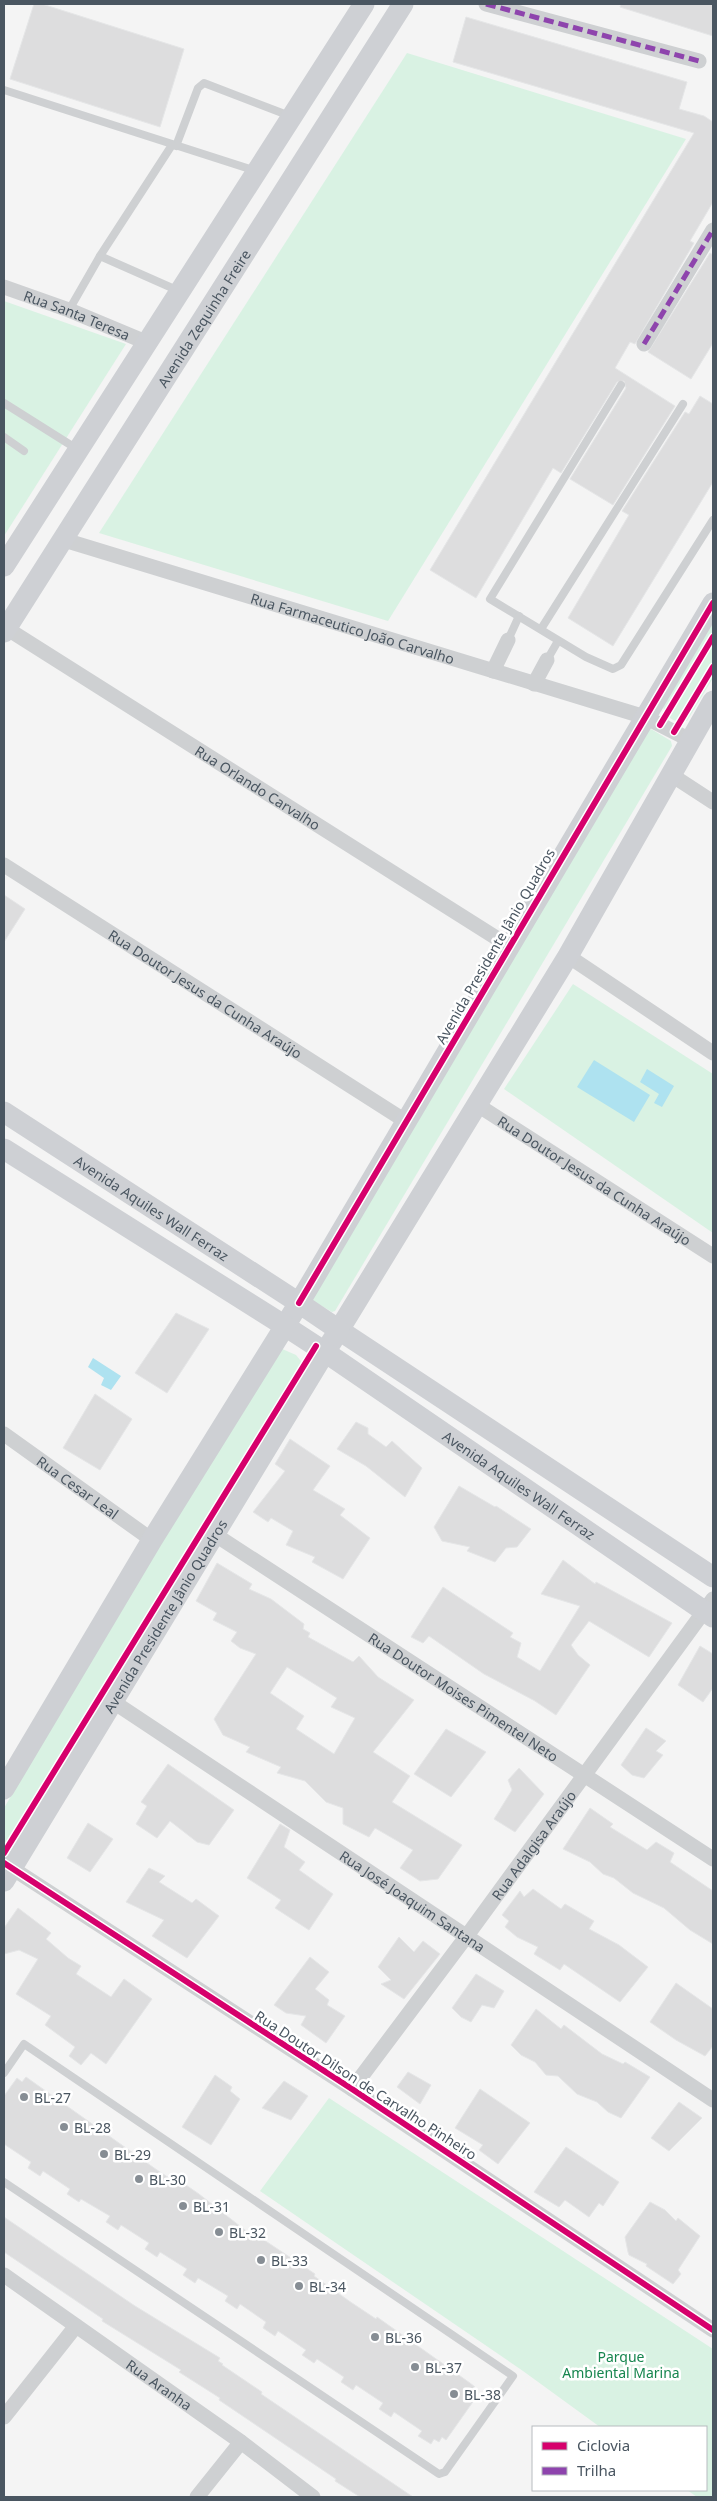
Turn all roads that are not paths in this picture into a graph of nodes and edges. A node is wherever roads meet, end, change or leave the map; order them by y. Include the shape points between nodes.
1 (364, 4) edge
2 (396, 4) edge
3 (486, 4) edge
4 (350, 26) junction
5 (378, 43) junction
6 (699, 61) dead end
7 (4, 90) edge
8 (292, 117) junction
9 (174, 145) junction
10 (258, 171) junction
11 (713, 230) edge
12 (100, 256) junction
13 (4, 287) edge
14 (180, 292) junction
15 (70, 310) junction
16 (148, 344) junction
17 (644, 344) dead end
18 (621, 385) dead end
19 (4, 403) edge
20 (683, 404) dead end
21 (4, 437) edge
22 (79, 450) junction
23 (24, 451) dead end
24 (713, 520) edge
25 (61, 539) junction
26 (4, 566) edge
27 (713, 603) edge
28 (4, 607) edge
29 (519, 616) junction
30 (541, 629) junction
31 (5, 630) edge
32 (508, 640) joint
33 (558, 641) junction
34 (547, 660) joint
35 (494, 671) junction
36 (534, 684) junction
37 (713, 701) edge
38 (645, 717) junction
39 (690, 740) junction
40 (670, 774) junction
41 (713, 802) edge
42 (4, 865) edge
43 (509, 946) junction
44 (568, 956) junction
45 (713, 1053) edge
46 (476, 1104) junction
47 (4, 1112) edge
48 (407, 1122) junction
49 (4, 1149) edge
50 (713, 1256) edge
51 (299, 1303) junction
52 (285, 1326) junction
53 (339, 1330) junction
54 (325, 1352) junction
55 (4, 1434) edge
56 (214, 1534) junction
57 (152, 1540) junction
58 (713, 1577) edge
59 (710, 1609) edge
60 (112, 1701) junction
61 (585, 1774) junction
62 (4, 1789) edge
63 (713, 1859) edge
64 (6, 1871) edge
65 (466, 1937) junction
66 (4, 2073) edge
67 (352, 2089) junction
68 (713, 2100) edge
69 (4, 2182) edge
70 (4, 2275) edge
71 (76, 2326) junction
72 (713, 2330) edge
73 (4, 2417) edge
74 (241, 2442) junction
75 (197, 2497) edge
76 (313, 2497) edge

1 - 4 main road
2 - 5 main road, Avenida Zequinha Freire
3 - 6 street
4 - 5 main road via 368,32
4 - 8 main road
5 - 25 main road, Avenida Zequinha Freire
7 - 9 lane
8 - 9 lane via 204,83 198,88
8 - 10 main road
9 - 10 lane
9 - 12 lane
10 - 14 main road
11 - 17 street
12 - 14 lane
12 - 15 lane
13 - 15 street, Rua Santa Teresa
14 - 16 main road
15 - 16 street, Rua Santa Teresa
16 - 22 main road
18 - 29 lane via 490,599
19 - 22 lane
20 - 30 lane
21 - 23 lane
22 - 26 main road
24 - 33 lane via 621,665 613,669
25 - 31 main road, Avenida Zequinha Freire
25 - 35 street, Rua Farmaceutico João Carvalho
27 - 38 main road, Avenida Presidente Jânio Quadros
28 - 31 main road
29 - 30 lane
29 - 32 lane
30 - 33 lane
31 - 43 street, Rua Orlando Carvalho
32 - 35 street
33 - 34 lane
34 - 36 street
35 - 36 street, Rua Farmaceutico João Carvalho
36 - 38 street, Rua Farmaceutico João Carvalho
37 - 39 main road
38 - 39 street, Rua Farmaceutico João Carvalho
38 - 43 main road, Avenida Presidente Jânio Quadros
39 - 40 main road
40 - 41 street
40 - 44 main road
42 - 48 street, Rua Doutor Jesus da Cunha Araújo
43 - 48 main road, Avenida Presidente Jânio Quadros
44 - 45 street
44 - 46 main road
46 - 50 street, Rua Doutor Jesus da Cunha Araújo
46 - 53 main road
47 - 51 main road, Avenida Aquiles Wall Ferraz
48 - 51 main road, Avenida Presidente Jânio Quadros
49 - 52 main road, Avenida Aquiles Wall Ferraz
51 - 52 main road, Avenida Presidente Jânio Quadros
51 - 53 main road, Avenida Aquiles Wall Ferraz
52 - 54 main road, Avenida Aquiles Wall Ferraz
52 - 57 main road
53 - 54 main road, Avenida Presidente Jânio Quadros
53 - 58 main road, Avenida Aquiles Wall Ferraz
54 - 56 main road, Avenida Presidente Jânio Quadros
54 - 59 main road, Avenida Aquiles Wall Ferraz
55 - 57 street, Rua Cesar Leal
56 - 60 main road, Avenida Presidente Jânio Quadros
56 - 61 street, Rua Doutor Moises Pimentel Neto
57 - 62 main road
59 - 61 street, Rua Adalgisa Araújo
60 - 64 main road, Avenida Presidente Jânio Quadros
60 - 65 street, Rua José Joaquim Santana
61 - 63 street, Rua Doutor Moises Pimentel Neto
61 - 65 street, Rua Adalgisa Araújo
64 - 67 street, Rua Doutor Dilson de Carvalho Pinheiro
65 - 67 street, Rua Adalgisa Araújo
65 - 68 street, Rua José Joaquim Santana
66 - 69 lane via 24,2044 513,2376 445,2472 439,2474
67 - 72 street, Rua Doutor Dilson de Carvalho Pinheiro
70 - 71 street, Rua Aranha
71 - 73 street
71 - 74 street, Rua Aranha
74 - 75 street
74 - 76 street, Rua Aranha

